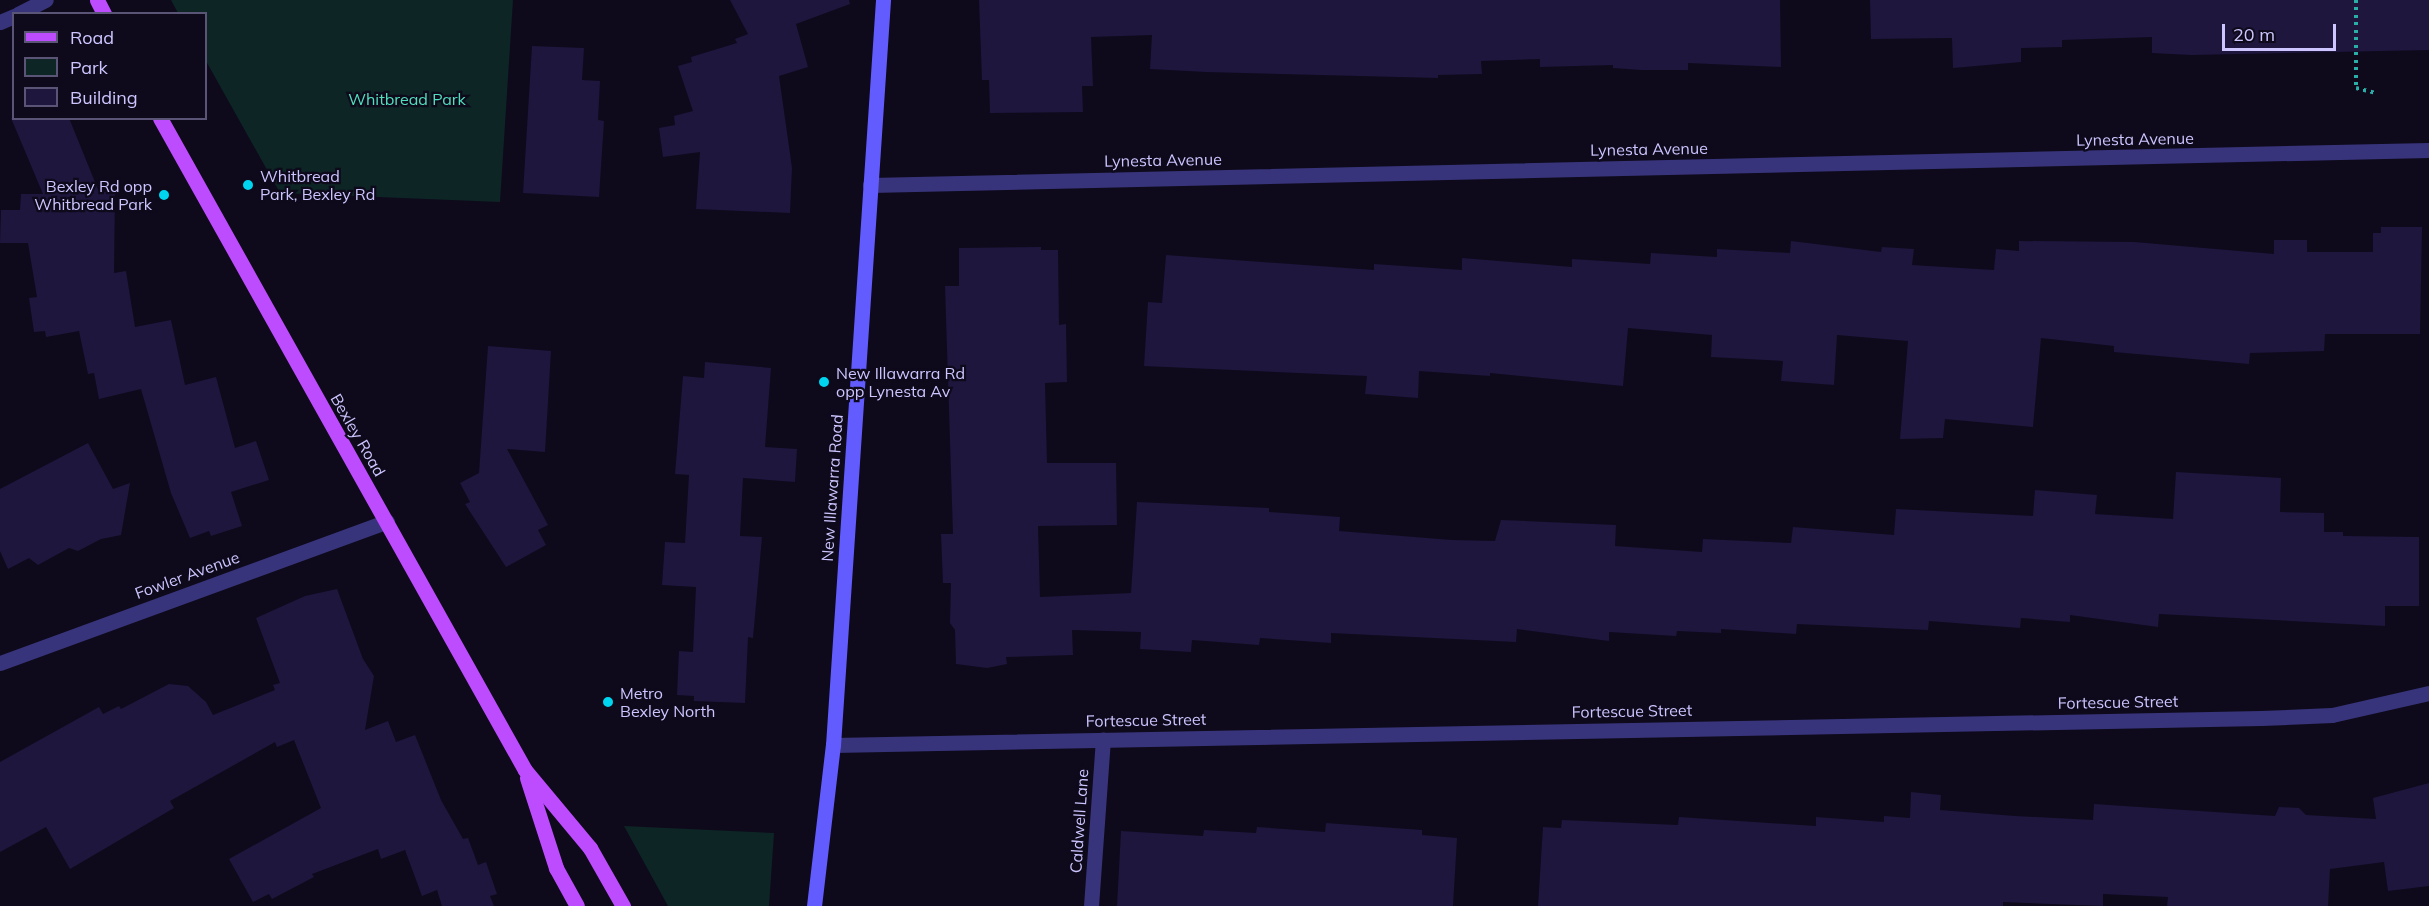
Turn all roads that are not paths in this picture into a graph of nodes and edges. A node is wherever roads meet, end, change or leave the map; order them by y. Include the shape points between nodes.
1 (46, 0) edge
2 (883, 0) edge
3 (22, 12) edge
4 (161, 120) edge
5 (2429, 150) edge
6 (870, 185) junction
7 (387, 521) junction
8 (0, 663) edge
9 (2429, 693) edge
10 (1103, 739) junction
11 (833, 745) junction
12 (525, 770) junction
13 (577, 906) edge
14 (623, 906) edge
15 (814, 906) edge
16 (1091, 906) edge

1 - 3 street
2 - 6 main road, New Illawarra Road
4 - 7 main road, Bexley Road
5 - 6 street, Lynesta Avenue
6 - 11 main road, New Illawarra Road
7 - 8 street, Fowler Avenue
7 - 12 main road, Bexley Road
9 - 10 street, Fortescue Street via 2332,715 2261,718
10 - 11 street, Fortescue Street
10 - 16 street, Caldwell Lane
11 - 15 main road, New Illawarra Road
12 - 13 main road, Bexley Road via 556,868
12 - 14 main road, Bexley Road via 590,848

